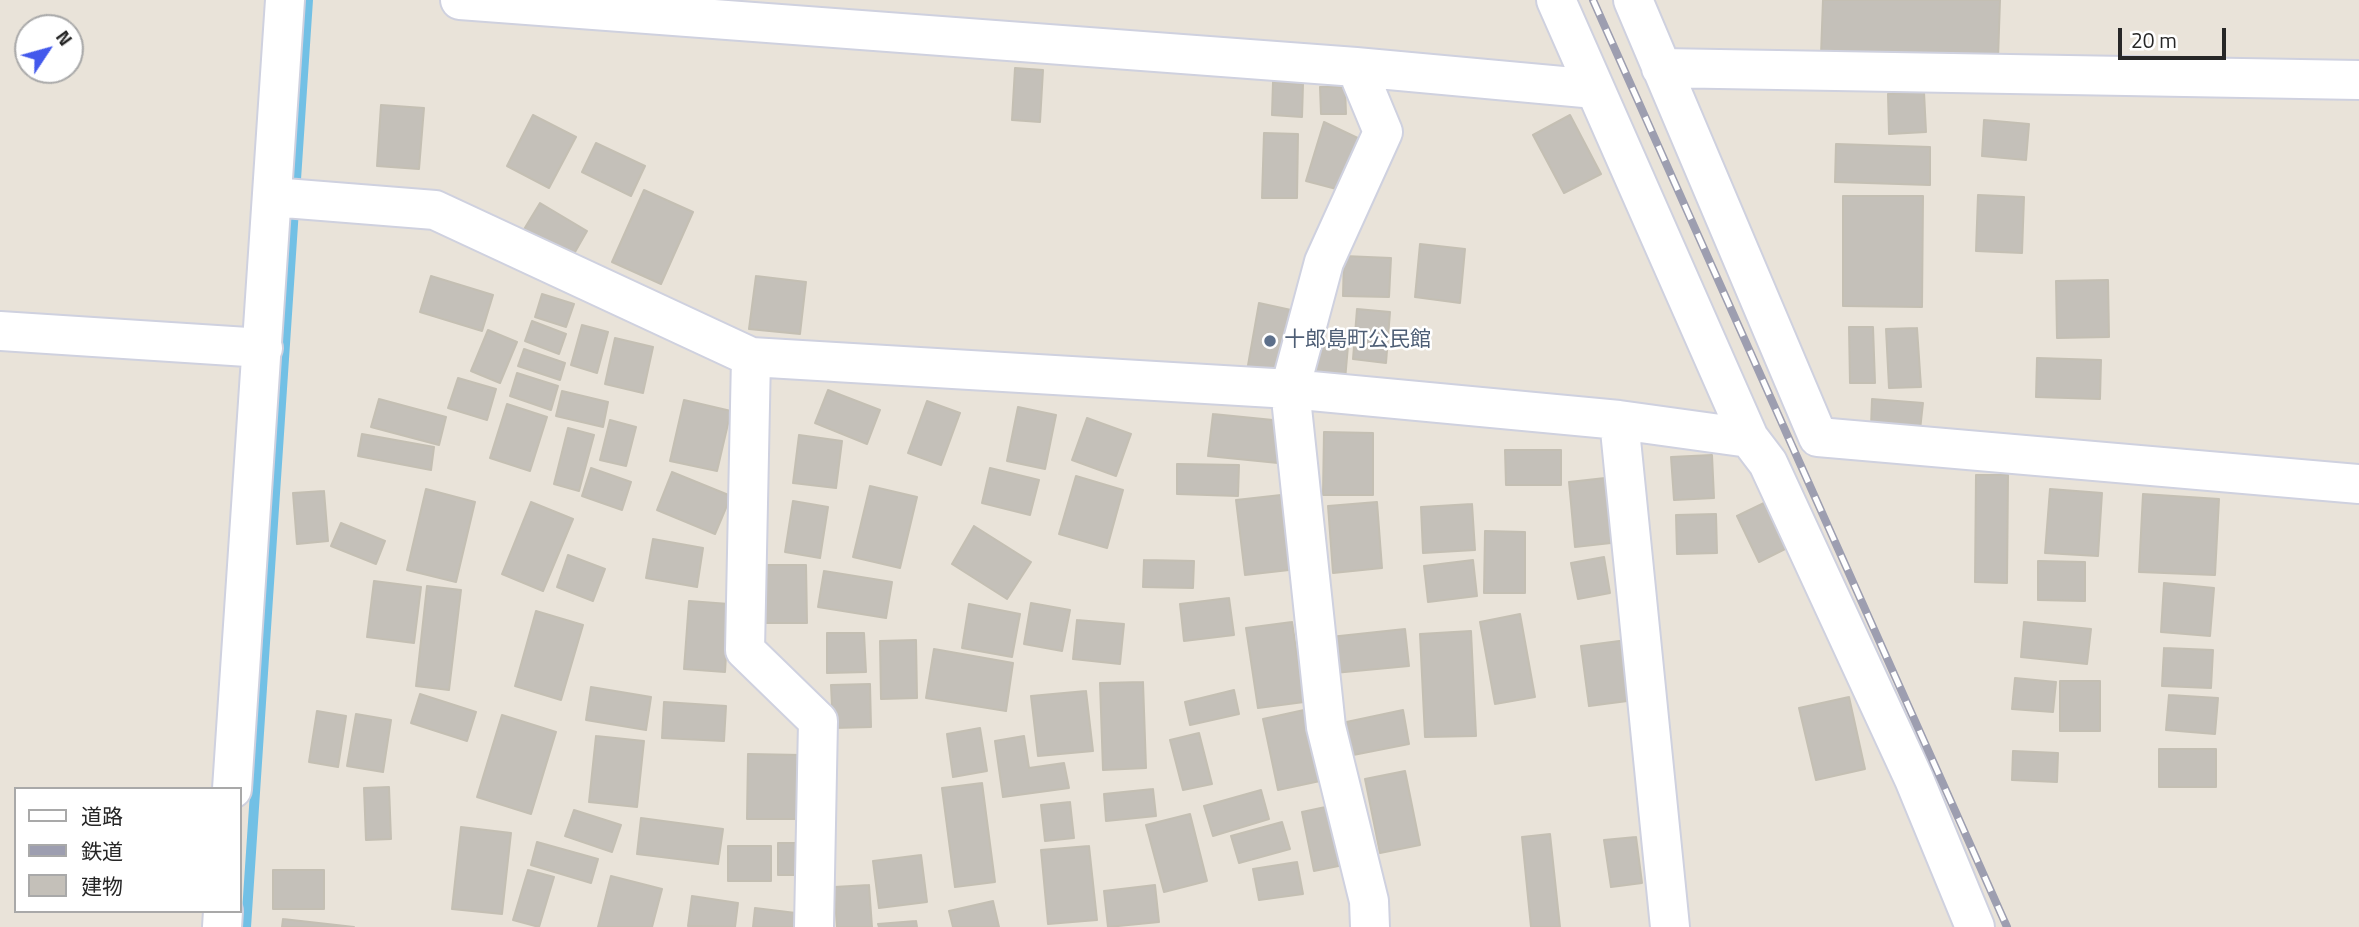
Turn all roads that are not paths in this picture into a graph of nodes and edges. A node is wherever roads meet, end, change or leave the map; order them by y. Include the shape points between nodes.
1 (285, 0) edge
2 (460, 0) edge
3 (1556, 0) edge
4 (1633, 0) edge
5 (1356, 67) junction
6 (1661, 68) junction
7 (2359, 80) edge
8 (1595, 89) junction
9 (272, 197) junction
10 (0, 331) edge
11 (263, 348) junction
12 (751, 357) junction
13 (1290, 389) junction
14 (1619, 420) junction
15 (1749, 438) junction
16 (2359, 484) edge
17 (232, 787) edge
18 (814, 927) edge
19 (1370, 927) edge
20 (1670, 927) edge
21 (1975, 927) edge

1 - 9 street
2 - 5 street
3 - 8 street
4 - 6 street
5 - 8 street
5 - 13 street via 1383,132 1324,262
6 - 7 street
6 - 16 street via 1818,437
8 - 15 street
9 - 11 street
9 - 12 street via 435,211
10 - 11 street
11 - 17 street
12 - 13 street
12 - 18 street via 745,650 818,721
13 - 14 street
13 - 19 street via 1326,727 1368,901
14 - 15 street
14 - 20 street
15 - 21 street via 1768,463 1914,779

